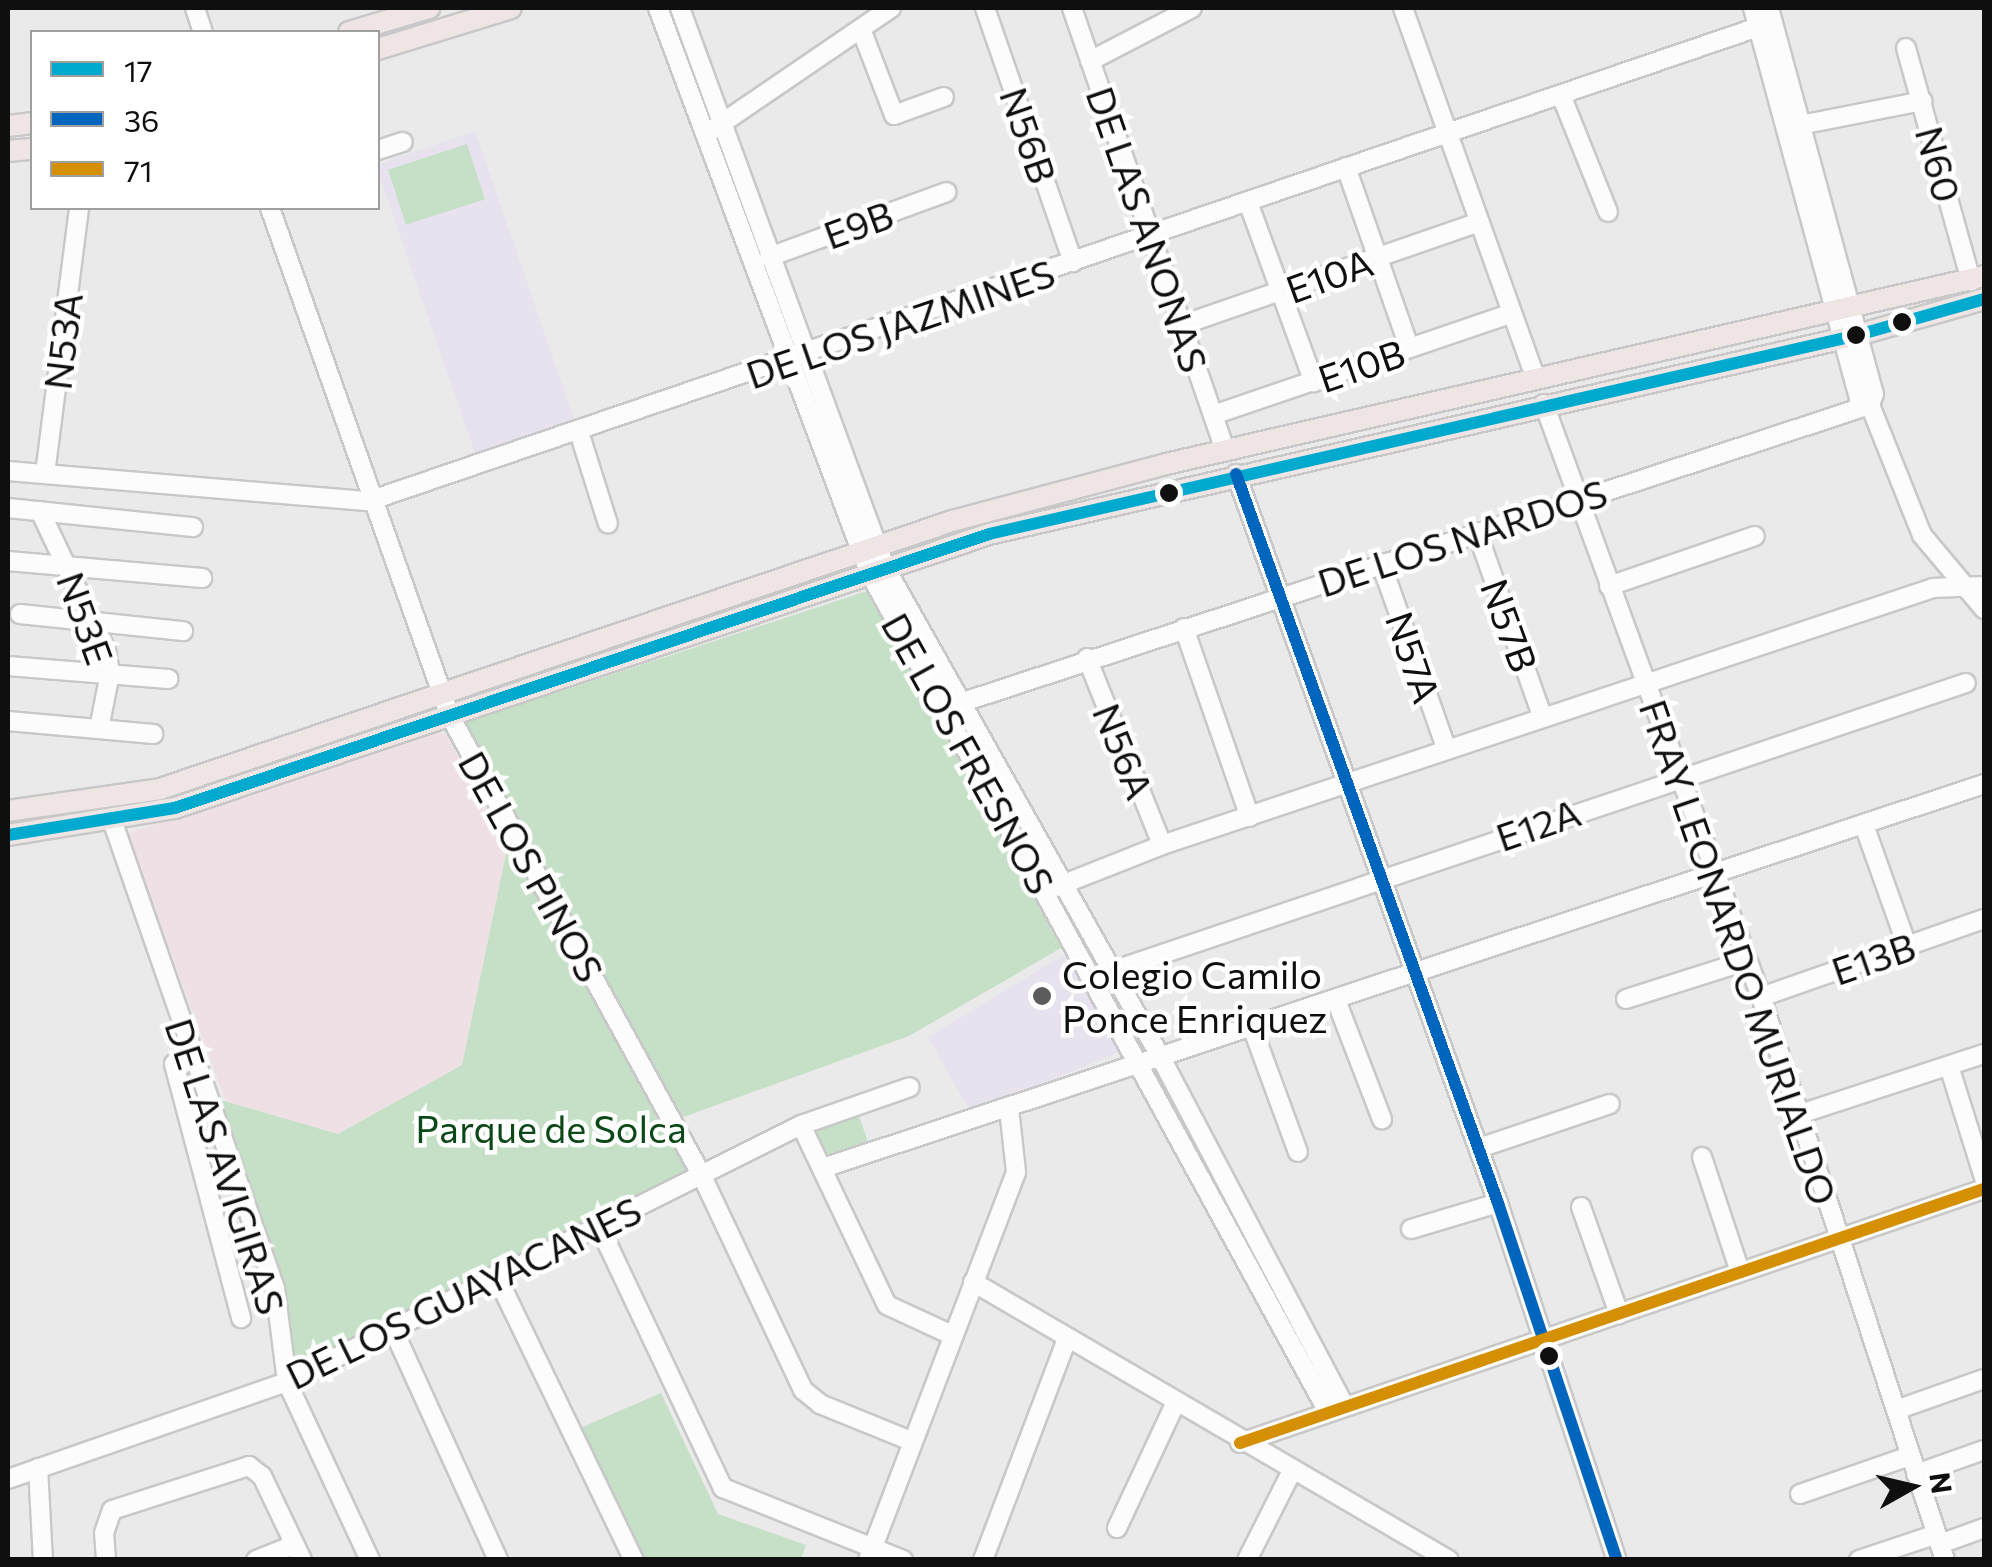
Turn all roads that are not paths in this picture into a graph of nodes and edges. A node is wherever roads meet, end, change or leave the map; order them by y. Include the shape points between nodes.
1 (429, 8) edge
2 (511, 8) edge
3 (658, 8) edge
4 (680, 8) edge
5 (891, 8) edge
6 (985, 8) edge
7 (1072, 8) edge
8 (1192, 8) edge
9 (1403, 8) edge
10 (1753, 8) edge
11 (1767, 19) edge
12 (861, 28) junction
13 (356, 30) edge
14 (380, 48) edge
15 (1906, 48) dead end
16 (1090, 60) junction
17 (1561, 95) junction
18 (944, 97) dead end
19 (1922, 102) junction
20 (1794, 127) junction
21 (715, 128) junction
22 (1448, 133) junction
23 (403, 142) dead end
24 (380, 149) edge
25 (1346, 168) junction
26 (947, 192) dead end
27 (1248, 202) junction
28 (80, 210) edge
29 (271, 210) edge
30 (1608, 212) dead end
31 (1476, 222) junction
32 (1150, 234) junction
33 (1378, 257) junction
34 (770, 258) junction
35 (1073, 262) junction
36 (1978, 279) edge
37 (1281, 293) junction
38 (1984, 299) edge
39 (1844, 313) junction
40 (1509, 314) junction
41 (1182, 325) junction
42 (1850, 336) junction
43 (1410, 348) junction
44 (796, 360) junction
45 (1536, 380) junction
46 (1314, 382) junction
47 (1544, 404) junction
48 (1870, 405) junction
49 (1213, 415) junction
50 (579, 432) junction
51 (1225, 451) junction
52 (8, 471) edge
53 (45, 474) junction
54 (1236, 474) junction
55 (1577, 500) junction
56 (370, 502) junction
57 (8, 508) edge
58 (40, 512) junction
59 (608, 524) dead end
60 (194, 527) dead end
61 (1476, 532) junction
62 (1756, 536) dead end
63 (868, 546) junction
64 (8, 562) edge
65 (1381, 563) junction
66 (70, 568) junction
67 (877, 570) junction
68 (202, 578) dead end
69 (1956, 582) junction
70 (1609, 586) junction
71 (1984, 586) edge
72 (1984, 596) edge
73 (1280, 597) junction
74 (1984, 609) edge
75 (20, 614) dead end
76 (96, 622) junction
77 (1184, 628) junction
78 (183, 630) dead end
79 (1087, 658) junction
80 (8, 666) edge
81 (110, 674) junction
82 (168, 679) dead end
83 (1966, 683) dead end
84 (1646, 685) junction
85 (439, 694) junction
86 (961, 702) junction
87 (941, 710) junction
88 (450, 716) junction
89 (1543, 718) junction
90 (8, 721) edge
91 (99, 730) junction
92 (153, 734) dead end
93 (1447, 750) junction
94 (1678, 777) junction
95 (1346, 784) junction
96 (1984, 784) edge
97 (8, 811) edge
98 (1250, 817) junction
99 (114, 823) junction
100 (1864, 825) junction
101 (8, 835) edge
102 (1162, 844) junction
103 (1714, 875) junction
104 (1379, 878) junction
105 (1064, 884) junction
106 (1046, 890) junction
107 (1984, 918) edge
108 (1907, 946) junction
109 (1746, 961) junction
110 (1112, 971) junction
111 (1413, 974) junction
112 (1761, 997) junction
113 (1626, 999) dead end
114 (1336, 1000) junction
115 (1252, 1027) junction
116 (1984, 1054) edge
117 (189, 1055) junction
118 (1160, 1056) junction
119 (1140, 1062) junction
120 (1950, 1066) junction
121 (910, 1087) dead end
122 (1610, 1104) dead end
123 (1008, 1109) junction
124 (1800, 1114) junction
125 (1382, 1119) dead end
126 (801, 1125) junction
127 (1198, 1128) junction
128 (1181, 1138) junction
129 (1479, 1148) junction
130 (1298, 1152) dead end
131 (1702, 1157) dead end
132 (823, 1168) junction
133 (702, 1174) junction
134 (1984, 1178) edge
135 (1984, 1189) edge
136 (1498, 1202) junction
137 (1581, 1207) dead end
138 (598, 1226) junction
139 (1412, 1229) dead end
140 (1840, 1239) junction
141 (1248, 1242) junction
142 (1740, 1272) junction
143 (496, 1276) junction
144 (973, 1282) junction
145 (1619, 1314) junction
146 (241, 1318) dead end
147 (392, 1327) junction
148 (952, 1335) junction
149 (1067, 1339) junction
150 (1542, 1340) junction
151 (1984, 1379) edge
152 (287, 1382) junction
153 (1176, 1404) junction
154 (1336, 1408) junction
155 (1896, 1410) junction
156 (910, 1441) junction
157 (1240, 1443) junction
158 (1984, 1450) edge
159 (1913, 1465) junction
160 (38, 1468) junction
161 (1291, 1472) junction
162 (8, 1479) edge
163 (1800, 1494) dead end
164 (1117, 1528) dead end
165 (1984, 1528) edge
166 (1940, 1546) edge
167 (298, 1552) edge
168 (870, 1553) edge
169 (43, 1560) edge
170 (106, 1560) edge
171 (256, 1560) edge
172 (370, 1560) edge
173 (498, 1560) edge
174 (634, 1560) edge
175 (903, 1560) edge
176 (983, 1560) edge
177 (1246, 1560) edge
178 (1449, 1560) edge
179 (1617, 1560) edge
180 (1859, 1560) edge

1 - 13 main road
2 - 14 main road
3 - 21 street, DE LOS FRESNOS
4 - 21 street, DE LOS FRESNOS
5 - 12 street
6 - 35 street, N56B
7 - 16 street, DE LAS ANONAS
8 - 16 street
9 - 22 street
10 - 11 street
11 - 17 street, DE LOS JAZMINES
11 - 20 street
12 - 18 street via 894,116
12 - 21 street
15 - 19 street, N60
16 - 32 street, DE LAS ANONAS
17 - 22 street, DE LOS JAZMINES
17 - 30 street
19 - 20 street
19 - 36 street, N60
20 - 39 street
21 - 34 street, DE LOS FRESNOS
21 - 44 street, DE LOS FRESNOS
22 - 25 street, DE LOS JAZMINES
22 - 31 street
23 - 24 street
25 - 27 street, DE LOS JAZMINES
25 - 33 street
26 - 34 street, E9B
27 - 32 street, DE LOS JAZMINES
27 - 37 street
28 - 53 street, N53A
29 - 56 street, DE LOS PINOS
31 - 33 street, E10A
31 - 40 street
32 - 35 street, DE LOS JAZMINES
32 - 41 street, DE LAS ANONAS
33 - 37 street, E10A
33 - 43 street
34 - 44 street, DE LOS FRESNOS
35 - 44 street, DE LOS JAZMINES
36 - 39 main road
37 - 41 street, E10A
37 - 46 street
38 - 42 main road
39 - 42 street
39 - 45 main road
40 - 43 street, E10B
40 - 45 street
41 - 49 street, DE LAS ANONAS
42 - 47 main road
42 - 48 street via 1860,399
43 - 46 street, E10B
44 - 50 street, DE LOS JAZMINES
44 - 63 street, DE LOS FRESNOS
45 - 51 main road
46 - 49 street, E10B
47 - 54 main road
47 - 55 street, FRAY LEONARDO MURIALDO
48 - 55 street, DE LOS NARDOS
48 - 69 street via 1922,536
49 - 51 street, DE LAS ANONAS
50 - 56 street, DE LOS JAZMINES
50 - 59 street
51 - 63 main road
52 - 53 street, DE LOS JAZMINES
53 - 56 street, DE LOS JAZMINES
54 - 67 main road via 989,534
54 - 73 street
55 - 61 street, DE LOS NARDOS
55 - 70 street, FRAY LEONARDO MURIALDO
56 - 85 street, DE LOS PINOS
57 - 58 street
58 - 60 street
58 - 66 street, N53E
61 - 65 street, DE LOS NARDOS
61 - 89 street, N57B
62 - 70 street
63 - 67 street, DE LOS FRESNOS
63 - 85 main road
64 - 66 street
65 - 73 street, DE LOS NARDOS
65 - 93 street, N57A
66 - 68 street
66 - 76 street, N53E
67 - 86 street, DE LOS FRESNOS
67 - 87 street, DE LOS FRESNOS
67 - 88 main road
69 - 71 street
69 - 72 street
69 - 74 street
69 - 84 street
70 - 84 street, FRAY LEONARDO MURIALDO
73 - 77 street, DE LOS NARDOS
73 - 95 street
75 - 76 street
76 - 78 street
76 - 81 street, N53E
77 - 79 street, DE LOS NARDOS
77 - 98 street
79 - 86 street, DE LOS NARDOS
79 - 102 street, N56A
80 - 81 street
81 - 82 street
81 - 91 street, N53E
83 - 94 street, E12A
84 - 89 street
84 - 94 street, FRAY LEONARDO MURIALDO
85 - 88 street, DE LOS PINOS
85 - 97 main road via 160,789
86 - 87 street, DE LOS NARDOS
86 - 105 street, DE LOS FRESNOS
87 - 106 street, DE LOS FRESNOS
88 - 99 main road
88 - 133 street, DE LOS PINOS
89 - 93 street
90 - 91 street
91 - 92 street
93 - 95 street
94 - 103 street, FRAY LEONARDO MURIALDO
94 - 104 street, E12A
95 - 98 street
95 - 104 street
96 - 100 street
98 - 102 street
99 - 101 main road
99 - 117 street, DE LAS AVIGIRAS
100 - 103 street
100 - 108 street
102 - 105 street
103 - 109 street, FRAY LEONARDO MURIALDO
103 - 111 street
104 - 110 street, E12A
104 - 111 street
105 - 106 street
105 - 110 street, DE LOS FRESNOS
106 - 119 street, DE LOS FRESNOS
107 - 108 street, E13B
108 - 112 street, E13B
109 - 112 street, FRAY LEONARDO MURIALDO
109 - 113 street
110 - 118 street, DE LOS FRESNOS
111 - 114 street
111 - 129 street
112 - 124 street, FRAY LEONARDO MURIALDO
114 - 115 street
114 - 125 street
115 - 118 street
115 - 130 street
116 - 120 street
117 - 146 street via 174,1064
117 - 152 street, DE LAS AVIGIRAS via 275,1288
118 - 119 street
118 - 127 street, DE LOS FRESNOS
119 - 123 street
119 - 128 street, DE LOS FRESNOS
120 - 124 street
120 - 134 street
121 - 126 street, DE LOS GUAYACANES
122 - 129 street
123 - 132 street
123 - 144 street via 1016,1172
124 - 140 street, FRAY LEONARDO MURIALDO
126 - 132 street
126 - 133 street, DE LOS GUAYACANES
127 - 128 street
127 - 141 street, DE LOS FRESNOS
128 - 141 street, DE LOS FRESNOS
129 - 136 street
131 - 142 street
132 - 148 street via 887,1306
133 - 138 street, DE LOS GUAYACANES
133 - 156 street, DE LOS PINOS via 804,1390 820,1404
135 - 140 street
136 - 139 street
136 - 150 street
137 - 145 street
138 - 143 street, DE LOS GUAYACANES
138 - 168 street via 723,1488
140 - 142 street
140 - 155 street, FRAY LEONARDO MURIALDO
141 - 154 street, DE LOS FRESNOS
142 - 145 street
143 - 147 street, DE LOS GUAYACANES
143 - 174 street
144 - 148 street
144 - 149 street
145 - 150 street
147 - 152 street, DE LOS GUAYACANES
147 - 173 street
148 - 156 street
149 - 153 street
149 - 176 street
150 - 154 street
150 - 179 street
151 - 155 street
152 - 160 street, DE LOS GUAYACANES
152 - 172 street, DE LAS AVIGIRAS
153 - 157 street
153 - 164 street
154 - 157 street
155 - 159 street, FRAY LEONARDO MURIALDO
156 - 168 street
157 - 161 street
158 - 159 street
159 - 163 street
159 - 166 street, FRAY LEONARDO MURIALDO
160 - 162 street, DE LOS GUAYACANES
160 - 169 street
161 - 177 street
161 - 178 street
165 - 166 street
166 - 180 street
167 - 170 street via 262,1476 249,1466 112,1510 104,1532
167 - 171 street
168 - 175 street

